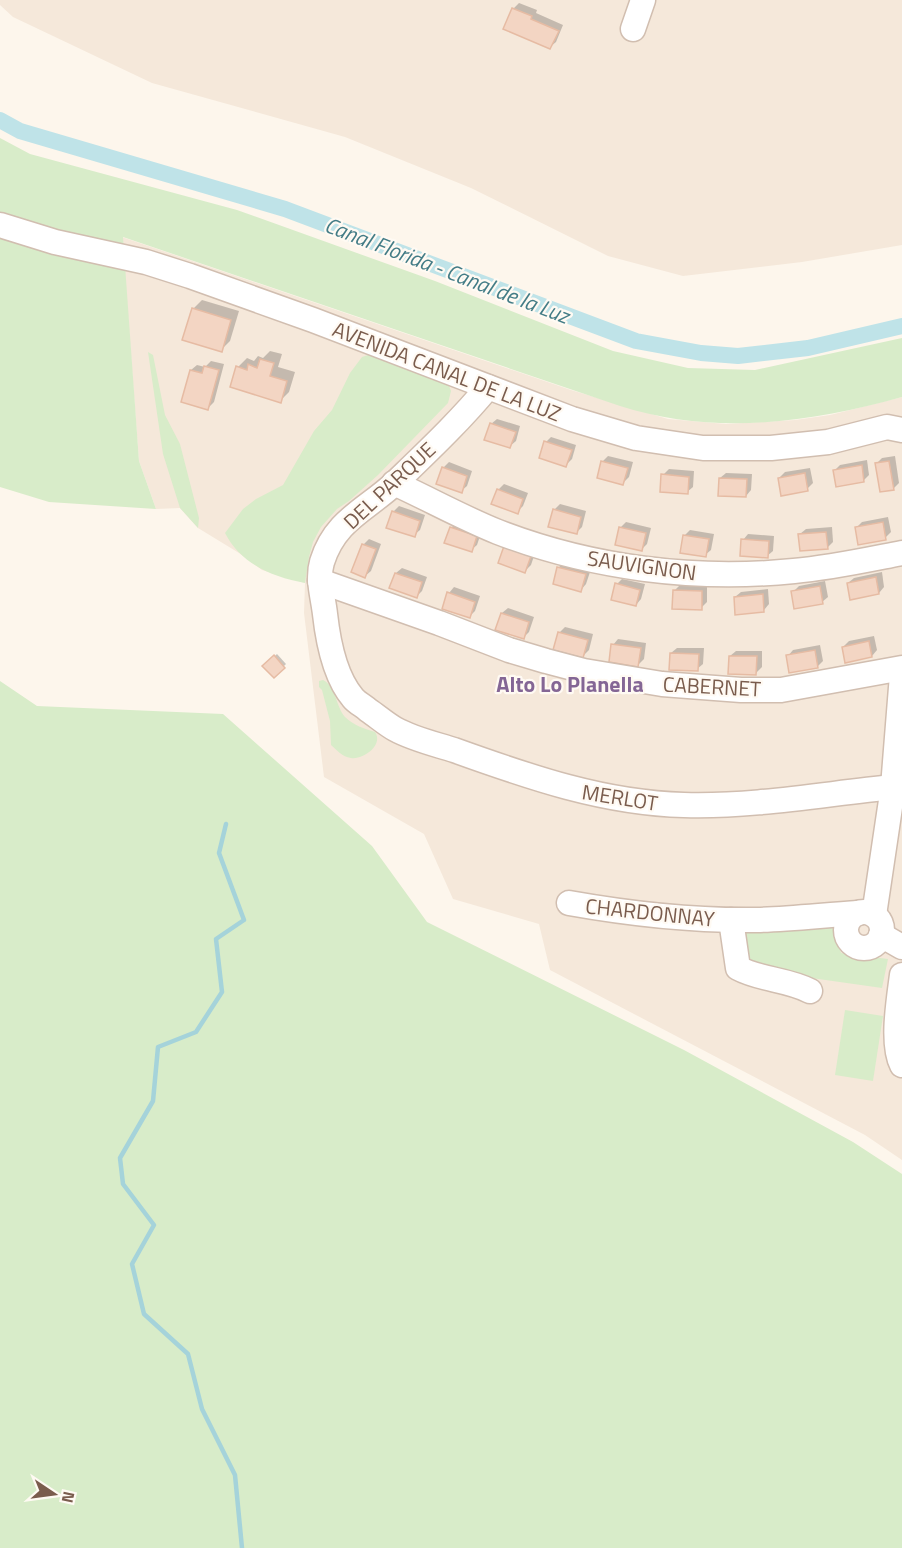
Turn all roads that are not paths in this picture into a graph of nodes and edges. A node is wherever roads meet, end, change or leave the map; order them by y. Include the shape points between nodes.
1 (643, 0) edge
2 (633, 29) dead end
3 (0, 225) edge
4 (488, 387) junction
5 (902, 430) edge
6 (394, 483) junction
7 (902, 553) edge
8 (320, 581) junction
9 (902, 668) edge
10 (902, 675) edge
11 (354, 699) joint
12 (897, 791) edge
13 (569, 903) dead end
14 (731, 920) junction
15 (871, 921) junction
16 (902, 947) edge
17 (902, 975) edge
18 (810, 991) dead end
19 (902, 1065) edge

1 - 2 street
3 - 4 street, AVENIDA CANAL DE LA LUZ via 190,276
4 - 5 street, AVENIDA CANAL DE LA LUZ via 604,430 703,448 800,446 887,427
4 - 6 street, DEL PARQUE
6 - 7 street, SAUVIGNON via 497,531 535,544 652,570 764,574
6 - 8 street, DEL PARQUE via 340,528 322,562
8 - 9 street, CABERNET via 537,658 584,671 662,684 781,690
8 - 11 street, DEL PARQUE via 328,640
10 - 12 street
11 - 12 street, MERLOT via 396,730 536,780 608,797 719,805
12 - 15 street
13 - 14 street, CHARDONNAY via 649,915
14 - 15 street, CHARDONNAY
14 - 18 street, CHARDONNAY via 738,968 750,975
15 - 16 street
17 - 19 street via 897,1033

